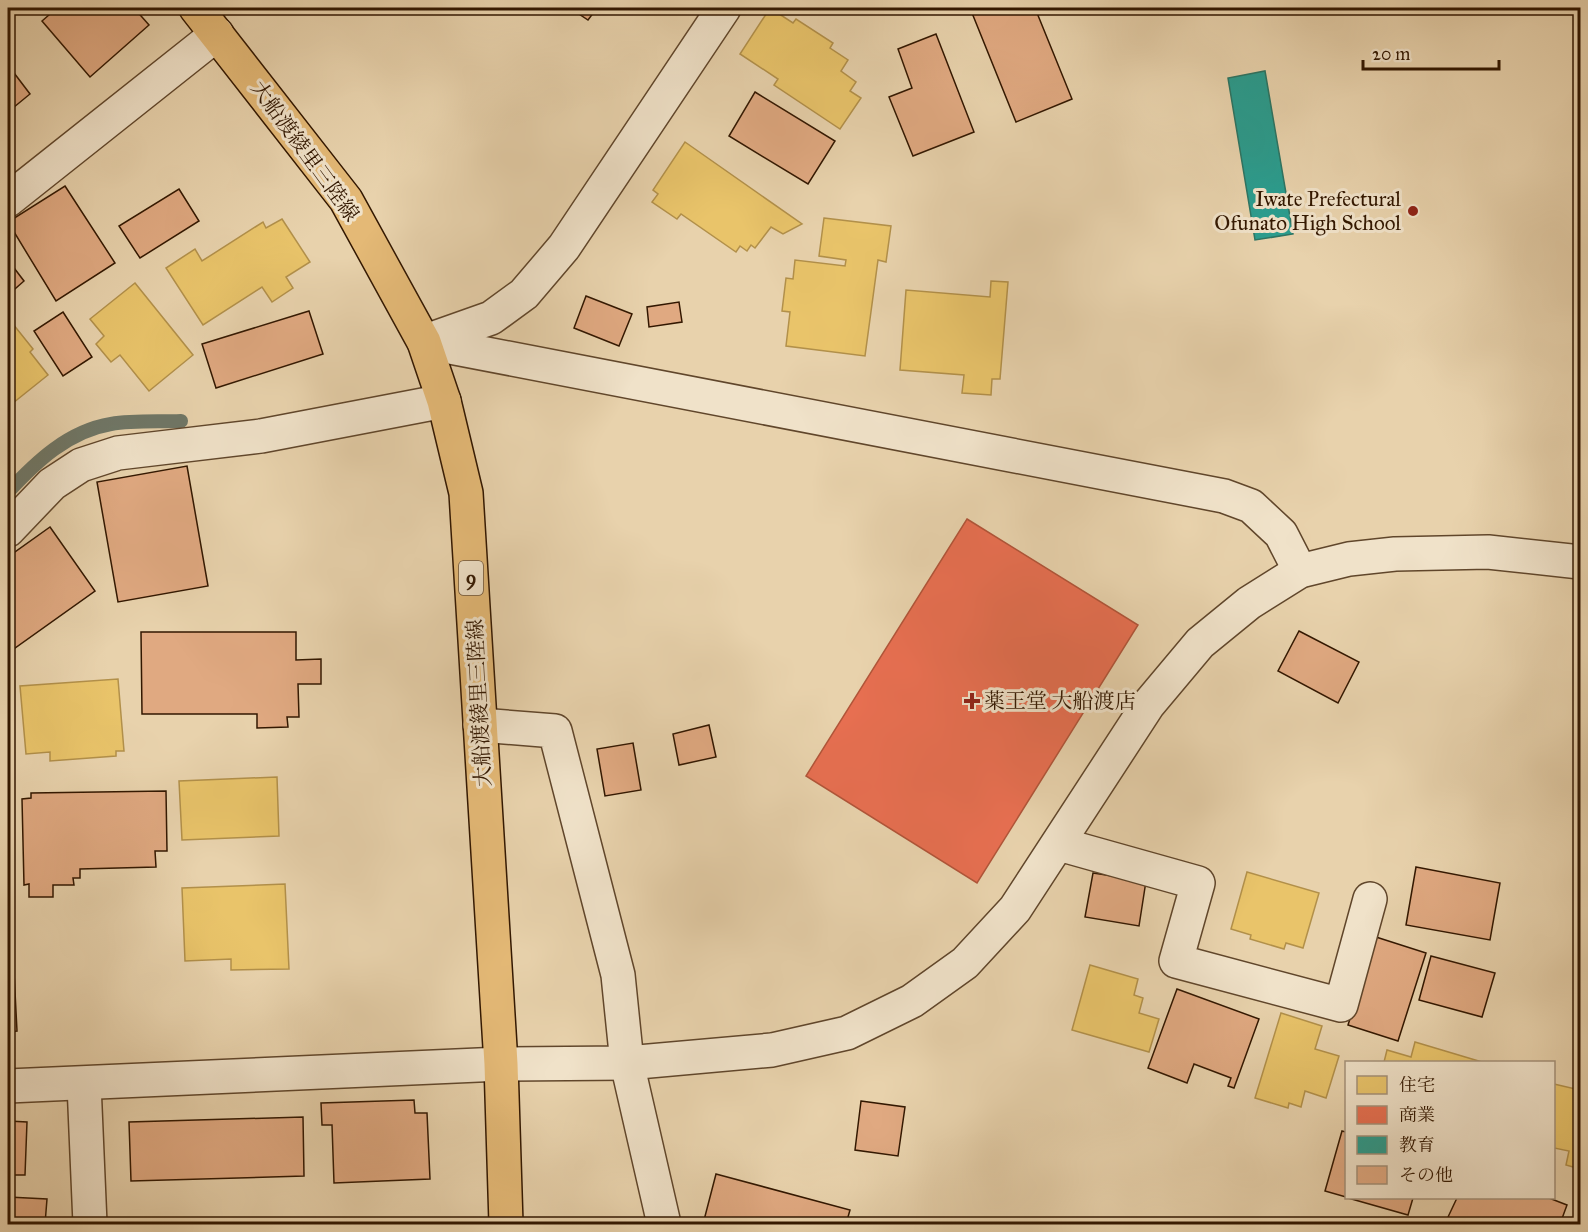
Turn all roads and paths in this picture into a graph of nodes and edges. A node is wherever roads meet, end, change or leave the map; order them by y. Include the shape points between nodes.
1 (196, 8) edge
2 (724, 8) edge
3 (217, 34) junction
4 (8, 199) edge
5 (424, 342) junction
6 (444, 401) junction
7 (8, 530) edge
8 (1581, 562) edge
9 (1300, 571) junction
10 (480, 725) junction
11 (1059, 844) junction
12 (1370, 899) dead end
13 (627, 1063) junction
14 (501, 1064) junction
15 (84, 1084) junction
16 (8, 1086) edge
17 (90, 1224) edge
18 (506, 1224) edge
19 (664, 1224) edge

1 - 3 main road, 大船渡綾里三陸線 / 9
2 - 5 street via 564,247 524,294 491,318
3 - 4 street
3 - 5 main road, 大船渡綾里三陸線 / 9 via 346,200
5 - 6 main road, 大船渡綾里三陸線 / 9
5 - 9 street via 1224,496 1251,506 1274,527
6 - 7 street via 261,436 118,453 81,465 52,484
6 - 10 main road, 大船渡綾里三陸線 / 9 via 466,492
8 - 9 street via 1488,552 1395,554 1349,559
9 - 11 street via 1249,603 1200,643 1148,705
10 - 13 street via 555,731 618,975
10 - 14 main road, 大船渡綾里三陸線 / 9
11 - 12 street via 1197,883 1176,961 1341,1005
11 - 13 street via 1015,909 965,963 912,1001 847,1033 772,1050
13 - 14 street
13 - 19 street
14 - 15 street
14 - 18 main road, 大船渡綾里三陸線 / 9
15 - 16 street
15 - 17 street

